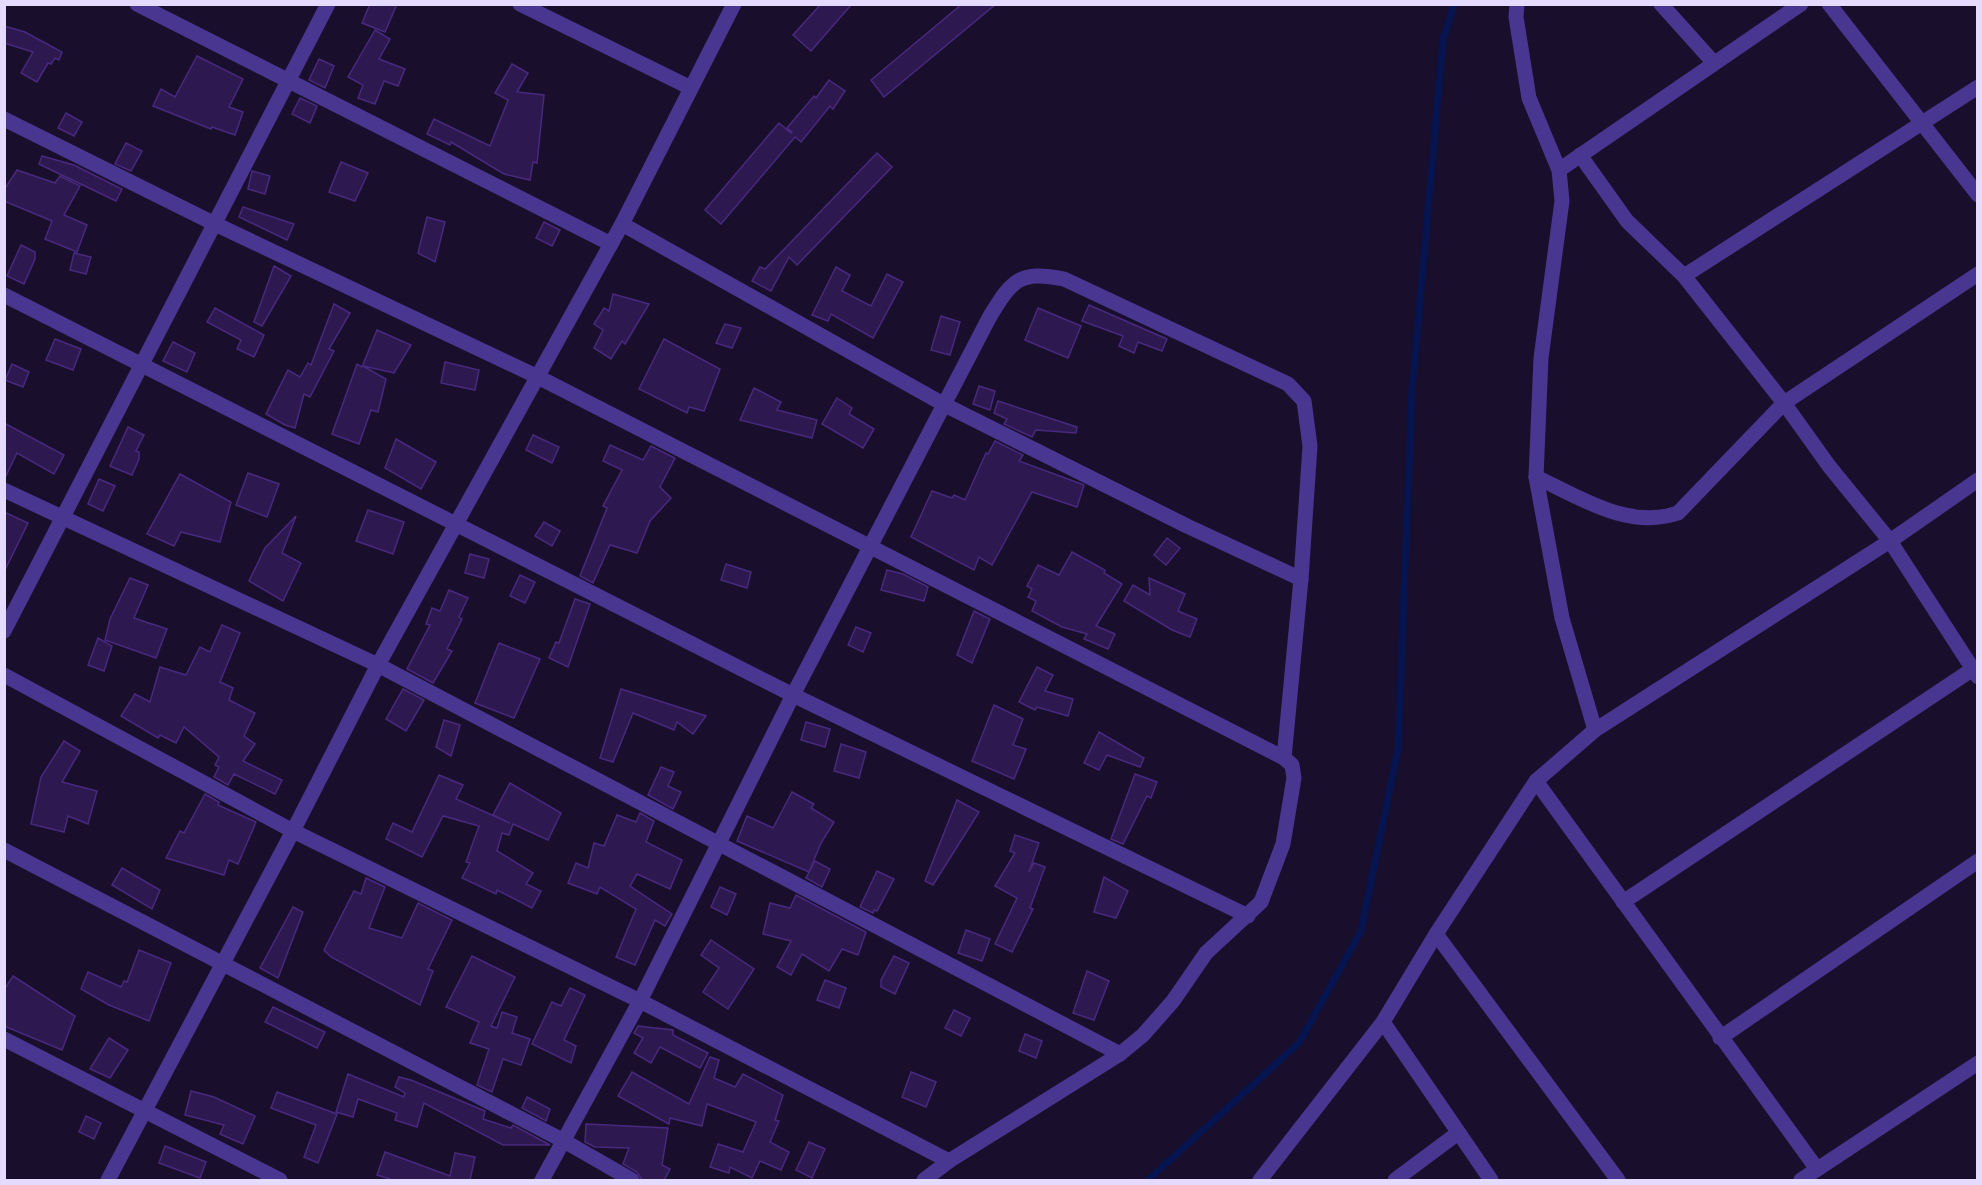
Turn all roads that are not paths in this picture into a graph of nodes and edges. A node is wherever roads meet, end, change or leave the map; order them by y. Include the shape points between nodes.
1 (137, 4) edge
2 (328, 4) edge
3 (520, 4) edge
4 (734, 4) edge
5 (1517, 4) edge
6 (1661, 4) edge
7 (1801, 4) edge
8 (1829, 4) edge
9 (1714, 63) junction
10 (288, 79) junction
11 (1977, 87) edge
12 (691, 88) junction
13 (4, 119) edge
14 (1920, 125) junction
15 (1580, 155) junction
16 (1559, 170) junction
17 (1977, 195) edge
18 (215, 224) junction
19 (622, 224) junction
20 (611, 244) junction
21 (1977, 274) edge
22 (1684, 276) junction
23 (4, 295) edge
24 (142, 366) junction
25 (536, 376) junction
26 (1784, 403) junction
27 (945, 405) junction
28 (1536, 477) junction
29 (1977, 480) edge
30 (4, 490) edge
31 (61, 518) junction
32 (457, 522) junction
33 (1890, 541) junction
34 (870, 546) junction
35 (1301, 579) junction
36 (4, 631) edge
37 (378, 665) junction
38 (1975, 673) edge
39 (4, 675) edge
40 (793, 694) junction
41 (1595, 730) junction
42 (1284, 758) junction
43 (1536, 781) junction
44 (293, 831) junction
45 (718, 843) junction
46 (4, 850) edge
47 (1977, 861) edge
48 (1623, 902) junction
49 (1248, 916) junction
50 (1436, 934) junction
51 (224, 963) junction
52 (640, 1001) junction
53 (1383, 1022) junction
54 (1720, 1038) junction
55 (4, 1039) edge
56 (1120, 1054) junction
57 (1977, 1063) edge
58 (144, 1112) junction
59 (1458, 1133) junction
60 (564, 1141) junction
61 (949, 1161) junction
62 (1817, 1169) junction
63 (108, 1180) edge
64 (280, 1180) edge
65 (542, 1180) edge
66 (632, 1180) edge
67 (924, 1180) edge
68 (1260, 1180) edge
69 (1395, 1180) edge
70 (1491, 1180) edge
71 (1618, 1180) edge
72 (1801, 1180) edge

1 - 10 street
2 - 10 street
3 - 12 street
4 - 12 street
5 - 16 street via 1529,98
6 - 9 street
7 - 9 street
8 - 14 street
9 - 15 street
10 - 18 street
10 - 20 street
11 - 14 street
12 - 19 street
13 - 18 street
14 - 17 street
14 - 22 street
15 - 16 street
15 - 22 street via 1628,221
16 - 28 street via 1562,201 1541,358
18 - 24 street
18 - 25 street
19 - 20 street
19 - 27 street
20 - 25 street
21 - 26 street
22 - 26 street
23 - 24 street
24 - 31 street
24 - 32 street
25 - 32 street
25 - 34 street
26 - 28 street via 1678,513 1659,519 1618,514
26 - 33 street
27 - 34 street
27 - 35 street
27 - 35 street via 1007,288 1023,276 1064,279 1288,384 1304,401 1310,446
28 - 41 street via 1562,618
29 - 33 street
30 - 31 street
31 - 36 street
31 - 37 street
32 - 37 street
32 - 40 street
33 - 38 street
33 - 41 street
34 - 40 street
34 - 42 street
35 - 42 street
37 - 44 street
37 - 45 street
38 - 48 street
39 - 44 street
40 - 45 street
40 - 49 street
41 - 43 street
42 - 49 street via 1292,765 1294,778 1282,844 1261,902
43 - 48 street
43 - 50 street
44 - 51 street
44 - 52 street
45 - 52 street
45 - 56 street
46 - 51 street
47 - 54 street
48 - 54 street
49 - 56 street via 1206,952 1173,1001
50 - 53 street
50 - 71 street
51 - 58 street
51 - 60 street
52 - 60 street
52 - 61 street
53 - 59 street
53 - 68 street
54 - 62 street
55 - 58 street
56 - 61 street
57 - 62 street
58 - 63 street
58 - 64 street
59 - 69 street
59 - 70 street
60 - 65 street
60 - 66 street
61 - 67 street
62 - 72 street

